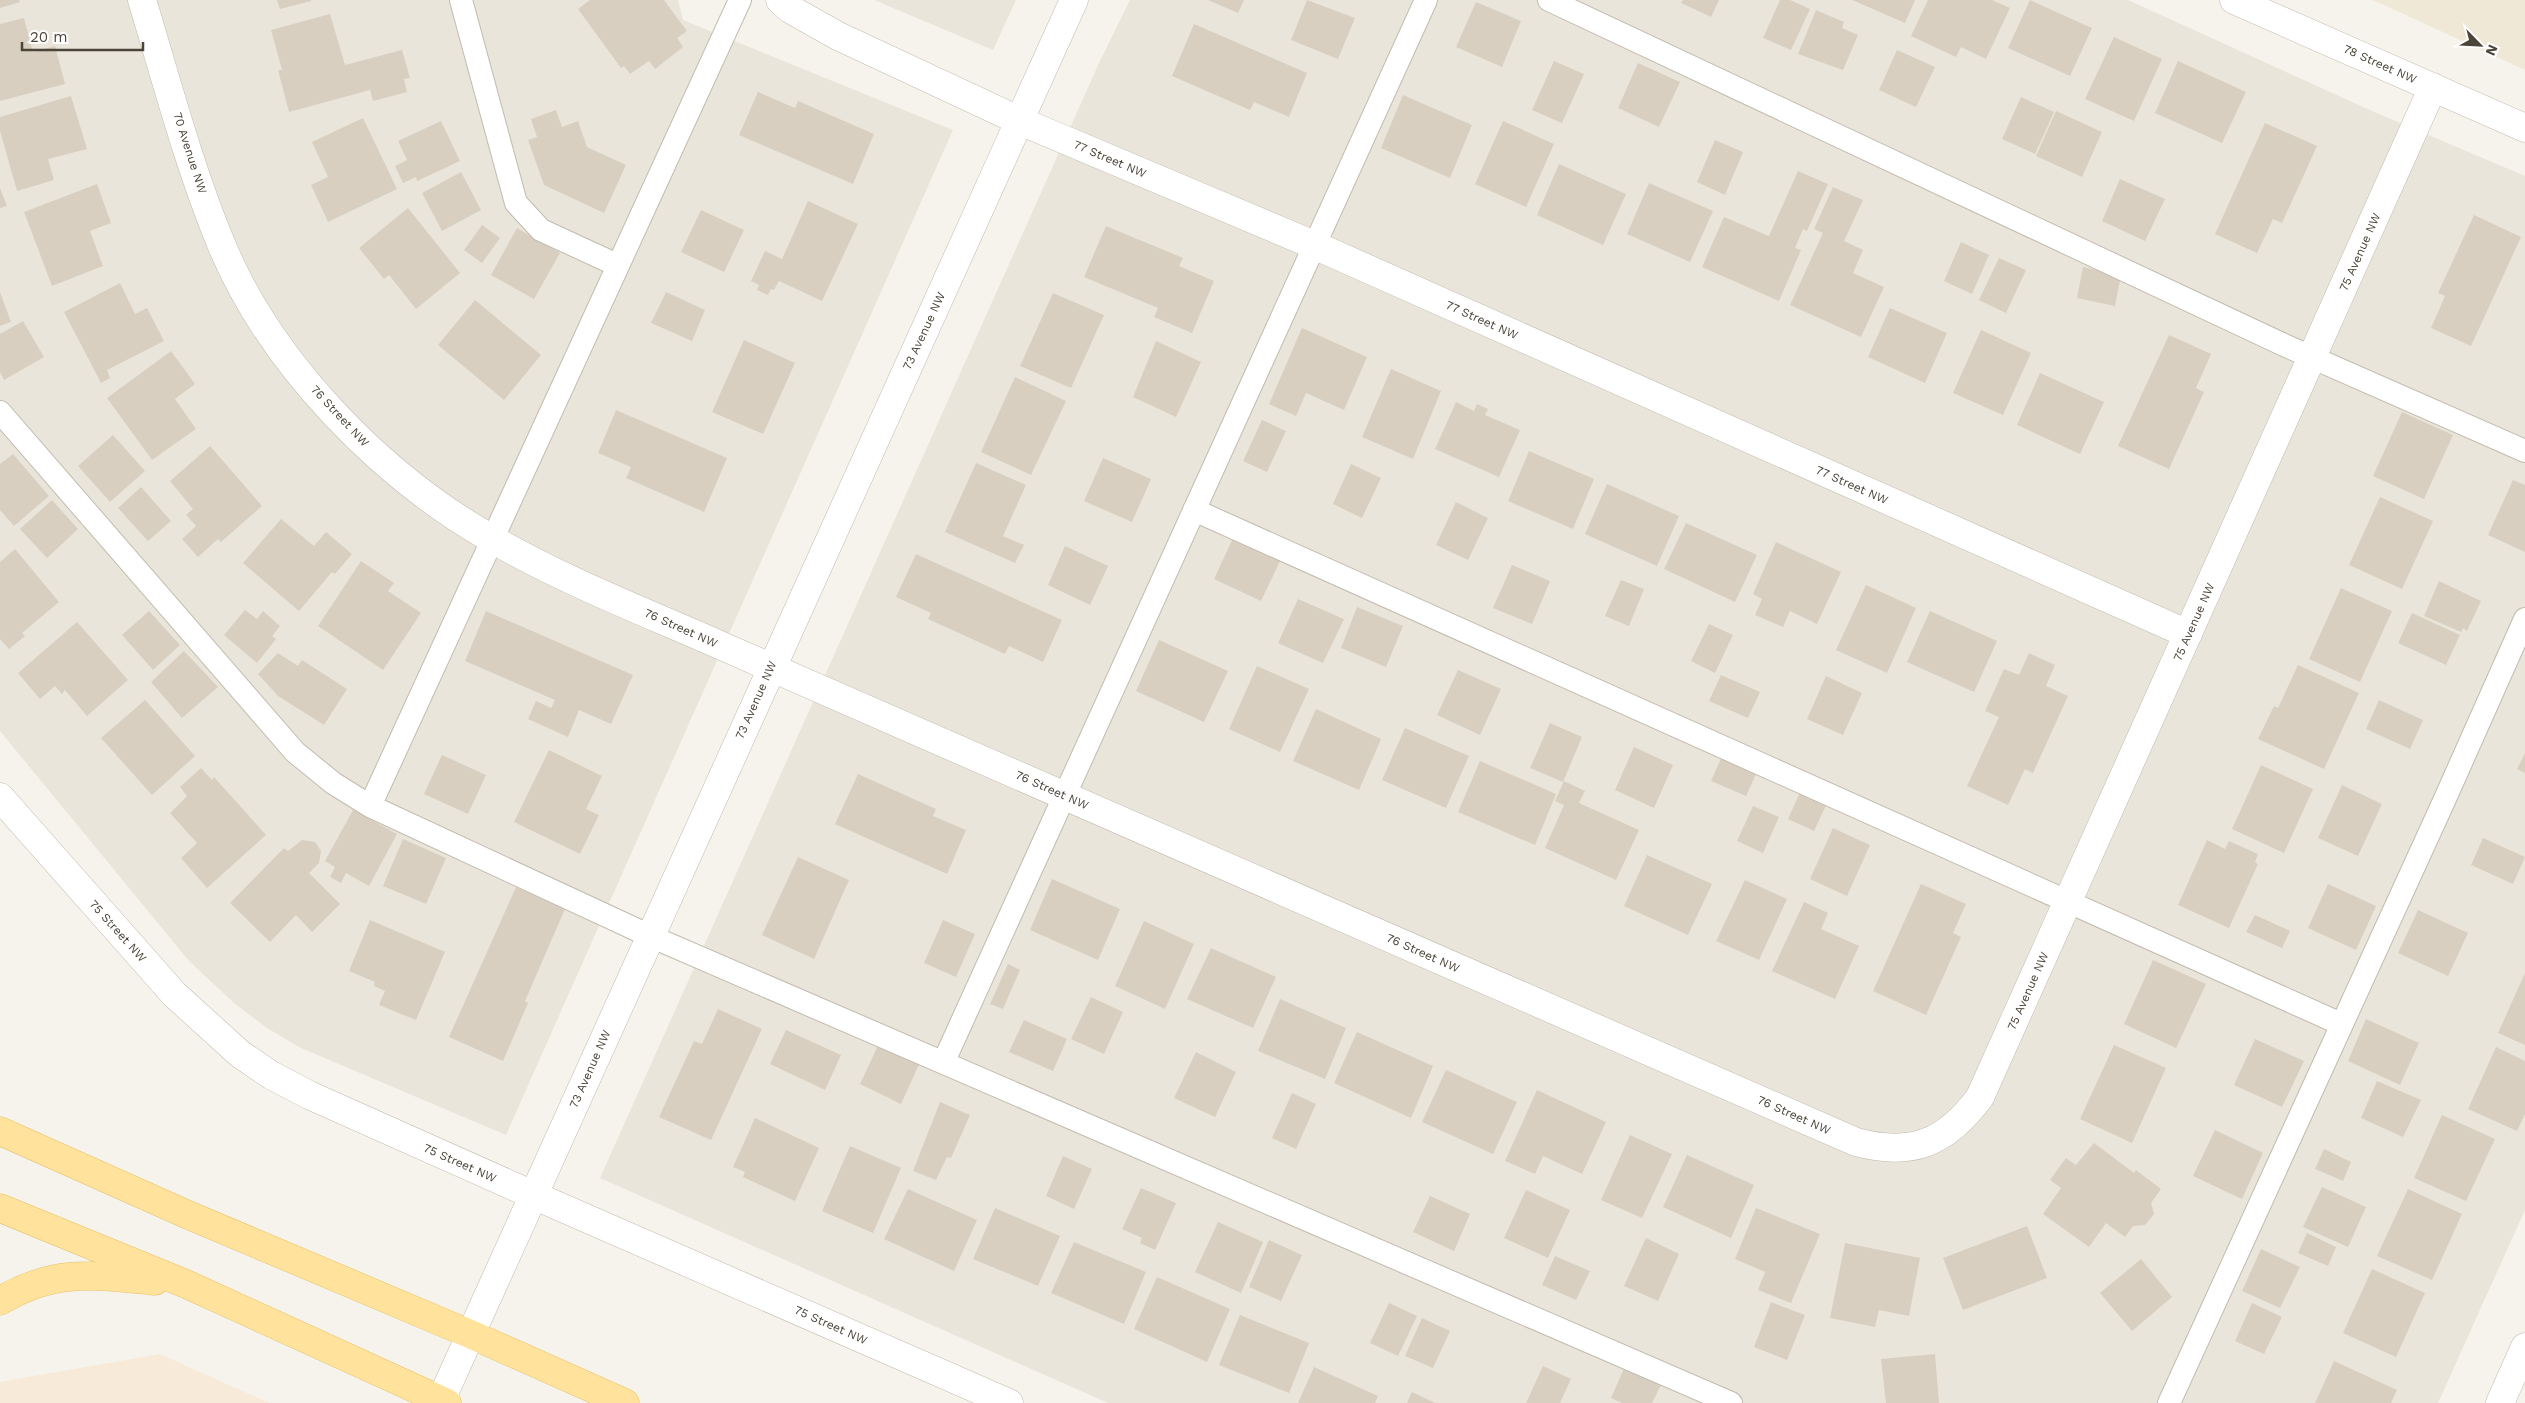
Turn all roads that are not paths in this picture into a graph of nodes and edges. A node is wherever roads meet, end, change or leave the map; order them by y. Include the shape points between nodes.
1 (142, 0) edge
2 (461, 0) edge
3 (740, 0) edge
4 (780, 0) edge
5 (1074, 0) edge
6 (1426, 0) edge
7 (1549, 0) edge
8 (2234, 0) edge
9 (2433, 87) junction
10 (1020, 121) junction
11 (2525, 128) edge
12 (1314, 245) junction
13 (618, 265) junction
14 (249, 302) joint
15 (2313, 358) junction
16 (0, 412) edge
17 (2525, 451) edge
18 (1194, 510) junction
19 (491, 539) junction
20 (2525, 619) edge
21 (2188, 634) junction
22 (771, 667) junction
23 (1064, 796) junction
24 (0, 797) edge
25 (370, 806) junction
26 (2068, 903) junction
27 (650, 936) junction
28 (2341, 1024) junction
29 (944, 1061) junction
30 (2, 1132) edge
31 (1933, 1140) joint
32 (533, 1195) junction
33 (0, 1208) edge
34 (186, 1284) junction
35 (0, 1301) edge
36 (470, 1334) junction
37 (2525, 1347) edge
38 (444, 1402) edge
39 (625, 1403) edge
40 (1009, 1403) edge
41 (1731, 1403) edge
42 (2169, 1403) edge
43 (2500, 1403) edge

1 - 14 street, 70 Avenue NW via 197,178 222,246
2 - 13 lane via 516,203 541,230
3 - 13 lane
4 - 10 street, 77 Street NW via 838,36
5 - 10 street, 73 Avenue NW
6 - 12 lane
7 - 15 lane
8 - 9 street, 78 Street NW
9 - 11 street, 78 Street NW
9 - 15 street, 75 Avenue NW
10 - 12 street, 77 Street NW
10 - 22 street, 73 Avenue NW
12 - 18 lane
12 - 21 street, 77 Street NW
13 - 19 lane
14 - 19 street, 76 Street NW via 292,364 350,430 399,474
15 - 17 lane
15 - 21 street, 75 Avenue NW
16 - 25 lane via 295,752 333,783
18 - 23 lane
18 - 26 lane
19 - 22 street, 76 Street NW via 537,563
19 - 25 lane
20 - 28 lane
21 - 26 street, 75 Avenue NW
22 - 23 street, 76 Street NW
22 - 27 street, 73 Avenue NW
23 - 29 lane
23 - 31 street, 76 Street NW via 1856,1142 1893,1149 1914,1147
24 - 32 street, 75 Street NW via 174,994 248,1060 270,1076 309,1095
25 - 27 lane
26 - 28 lane
26 - 31 street, 75 Avenue NW via 1980,1097 1950,1130
27 - 29 lane
27 - 32 street, 73 Avenue NW
28 - 42 lane
29 - 41 lane
30 - 36 main road
32 - 36 street, 73 Avenue NW
32 - 40 street, 75 Street NW
33 - 34 main road
34 - 35 main road via 91,1274 46,1280
34 - 38 main road
36 - 38 street, 73 Avenue NW
36 - 39 main road
37 - 43 street

